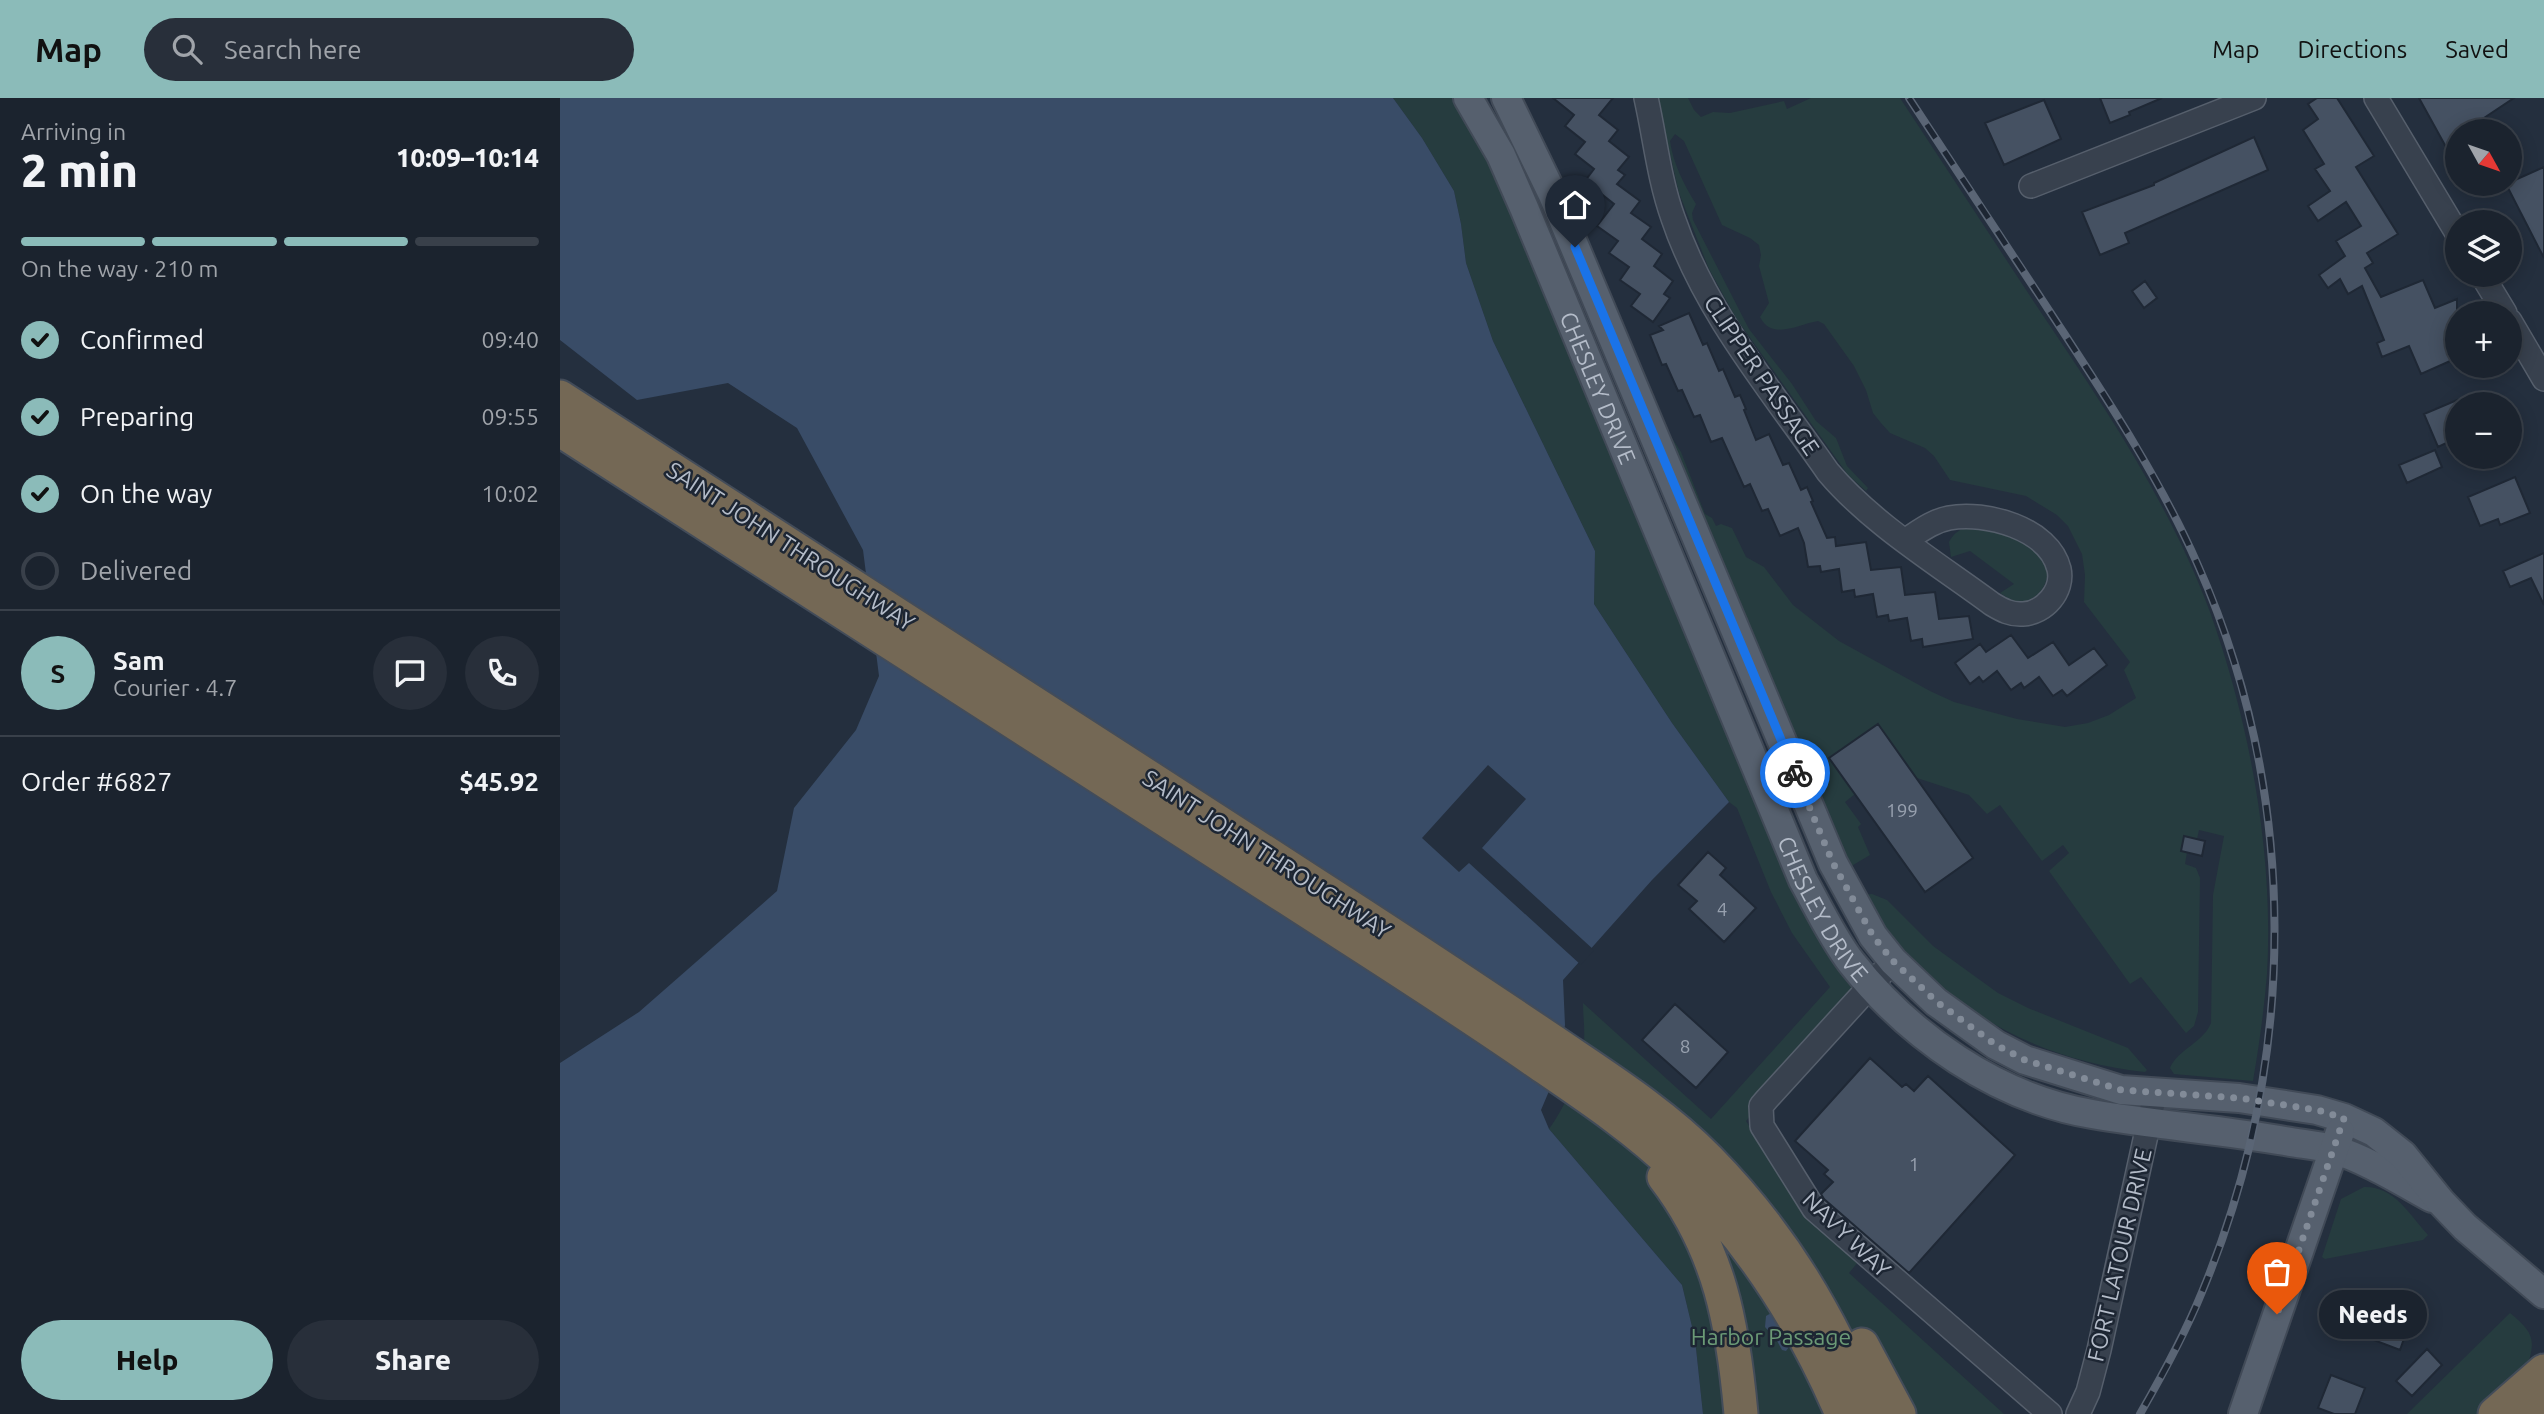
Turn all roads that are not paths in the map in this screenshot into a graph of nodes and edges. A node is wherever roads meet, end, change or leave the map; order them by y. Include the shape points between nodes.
1 (1468, 98) edge
2 (1506, 98) edge
3 (1646, 98) edge
4 (2254, 98) edge
5 (2376, 98) edge
6 (2031, 186) dead end
7 (1553, 195) junction
8 (1525, 210) junction
9 (2445, 213) edge
10 (2522, 341) edge
11 (2544, 379) edge
12 (560, 397) edge
13 (560, 430) edge
14 (1906, 540) junction
15 (1893, 961) junction
16 (1871, 986) junction
17 (2155, 1094) junction
18 (2344, 1118) junction
19 (2149, 1122) junction
20 (1622, 1123) junction
21 (2334, 1149) junction
22 (2441, 1202) junction
23 (1754, 1207) junction
24 (2544, 1294) edge
25 (2544, 1371) edge
26 (2544, 1405) edge
27 (1741, 1414) edge
28 (1842, 1414) edge
29 (1870, 1414) edge
30 (1899, 1414) edge
31 (2050, 1414) edge
32 (2078, 1414) edge
33 (2243, 1414) edge
34 (2495, 1414) edge
35 (2534, 1414) edge

1 - 8 main road, CHESLEY DRIVE via 1501,155
2 - 7 main road, CHESLEY DRIVE
3 - 14 street, CLIPPER PASSAGE via 1673,220 1707,296 1828,472 1857,502
4 - 6 street
5 - 9 street
7 - 8 main road
7 - 15 main road, CHESLEY DRIVE via 1833,863 1873,936
8 - 16 main road, CHESLEY DRIVE via 1803,880 1849,959
10 - 11 street
12 - 23 highway, SAINT JOHN THROUGHWAY via 1460,978 1635,1097 1704,1155
13 - 20 highway, SAINT JOHN THROUGHWAY via 1446,1001
14 - 14 street, CLIPPER PASSAGE via 1947,518 2002,520 2045,546 2059,568 2060,581 2039,609 2005,612
15 - 16 street, NAVY WAY
15 - 17 main road, CHESLEY DRIVE via 1952,1014 2025,1060 2121,1090
16 - 19 main road, CHESLEY DRIVE via 1923,1034 1987,1078 2089,1114
16 - 31 street, NAVY WAY via 1767,1099 1761,1107 1762,1126 1814,1209
17 - 18 main road, CHESLEY DRIVE via 2239,1098
17 - 19 street, FORT LATOUR DRIVE
18 - 21 main road
18 - 22 main road, CHESLEY DRIVE via 2374,1132 2403,1155
19 - 21 main road, CHESLEY DRIVE
19 - 32 street, FORT LATOUR DRIVE via 2099,1350
20 - 27 highway via 1681,1199 1707,1247 1728,1312
20 - 28 highway, SAINT JOHN THROUGHWAY via 1676,1167 1738,1235 1791,1311
21 - 22 main road, CHESLEY DRIVE
21 - 33 main road
22 - 24 main road, CHESLEY DRIVE
23 - 29 highway, SAINT JOHN THROUGHWAY via 1800,1273 1838,1341
23 - 30 highway via 1811,1263
25 - 34 highway
26 - 35 highway

